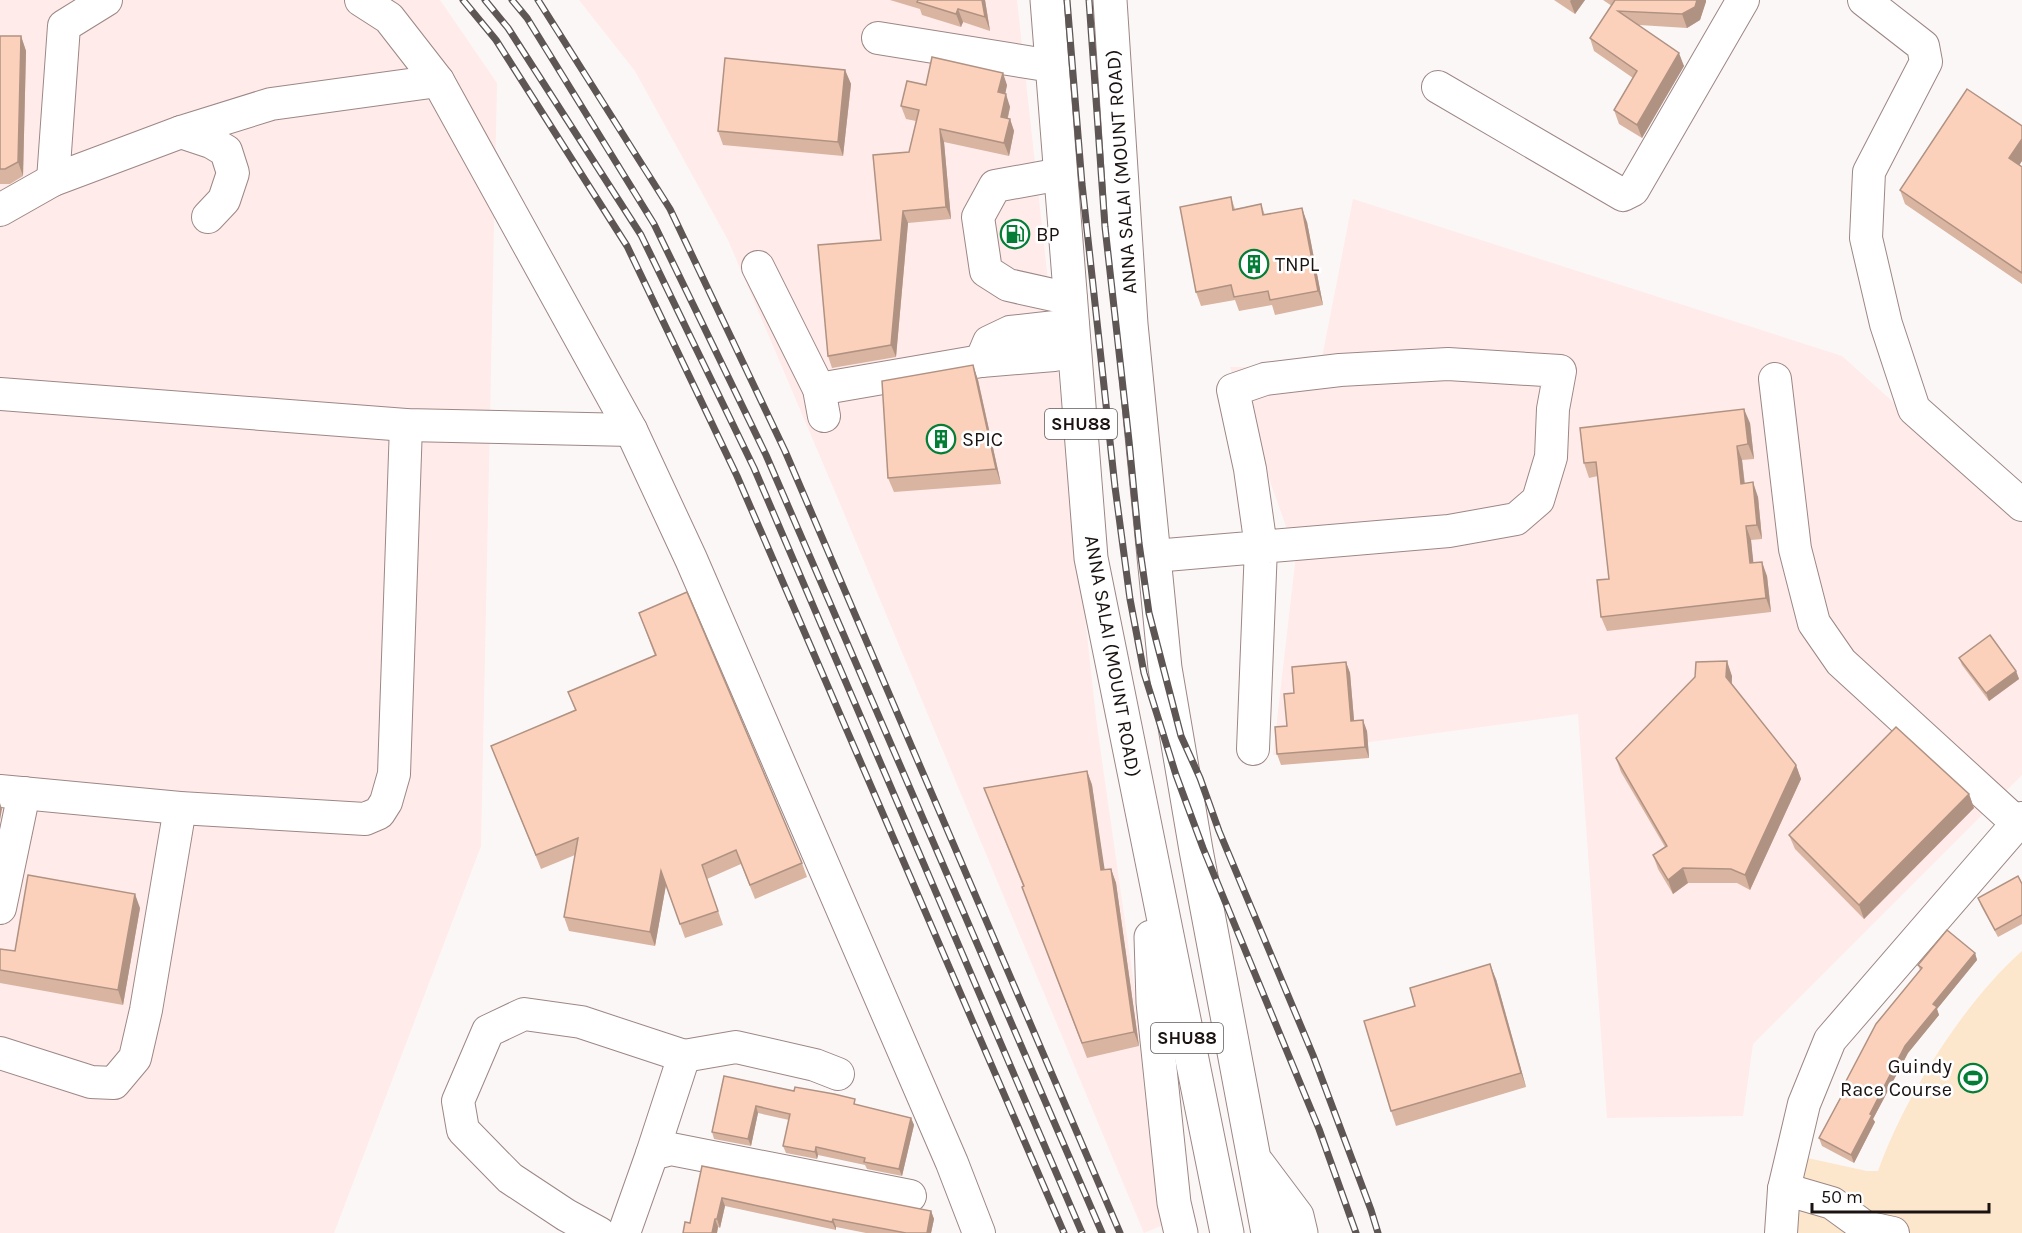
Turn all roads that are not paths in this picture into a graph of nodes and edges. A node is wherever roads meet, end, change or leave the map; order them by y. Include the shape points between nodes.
1 (106, 0) edge
2 (361, 0) edge
3 (1047, 0) edge
4 (1110, 0) edge
5 (1743, 0) edge
6 (1864, 0) edge
7 (68, 13) edge
8 (878, 38) dead end
9 (1052, 66) junction
10 (438, 81) junction
11 (1438, 87) dead end
12 (181, 132) junction
13 (1061, 174) junction
14 (53, 180) junction
15 (0, 210) edge
16 (208, 217) dead end
17 (758, 267) dead end
18 (1073, 325) junction
19 (1775, 379) dead end
20 (0, 394) edge
21 (406, 425) junction
22 (631, 430) junction
23 (2022, 505) edge
24 (1261, 547) junction
25 (1154, 556) junction
26 (1252, 749) dead end
27 (12, 792) edge
28 (180, 808) junction
29 (2020, 821) edge
30 (1148, 843) junction
31 (0, 908) edge
32 (0, 1053) edge
33 (684, 1056) junction
34 (838, 1074) dead end
35 (652, 1154) junction
36 (1254, 1157) junction
37 (1784, 1189) junction
38 (910, 1197) dead end
39 (599, 1233) edge
40 (624, 1233) edge
41 (979, 1233) edge
42 (1181, 1233) edge
43 (1227, 1233) edge
44 (1268, 1233) edge
45 (1300, 1233) edge
46 (1781, 1233) edge
47 (1893, 1233) edge

1 - 7 street
2 - 10 street via 389,18
3 - 9 main road, ANNA SALAI (MOUNT ROAD) / SHU88
4 - 25 main road, ANNA SALAI (MOUNT ROAD) / SHU88 via 1131,324
5 - 11 street via 1633,190 1623,195
6 - 23 street via 1923,46 1926,62 1869,172 1866,238 1886,324 1914,409
7 - 14 street
8 - 9 street
9 - 13 main road, ANNA SALAI (MOUNT ROAD) / SHU88
10 - 12 street via 271,104
10 - 22 street
12 - 14 street
12 - 16 street via 226,151 233,173 224,200
13 - 18 main road, ANNA SALAI (MOUNT ROAD) / SHU88
13 - 18 street via 995,186 978,217 986,271
14 - 15 street
17 - 18 street via 822,402 981,361 1054,355
18 - 30 main road, ANNA SALAI (MOUNT ROAD) / SHU88 via 1091,558
19 - 29 street via 1796,549 1815,623 1840,662
20 - 21 street
21 - 22 street
21 - 28 street via 394,774 386,802 379,813 365,819
22 - 41 street via 691,559
24 - 24 street via 1449,531 1516,519 1538,500 1542,490 1551,457 1553,409 1560,371 1448,364 1340,370 1265,379 1233,390
24 - 25 street
24 - 26 street
25 - 36 main road, ANNA SALAI (MOUNT ROAD) / SHU88 via 1165,668
27 - 28 street
27 - 31 street
28 - 32 street via 135,1058 114,1083 91,1082
29 - 37 street via 1830,1040 1804,1104
30 - 42 main road via 1153,1002 1174,1203
30 - 43 main road, ANNA SALAI (MOUNT ROAD) / SHU88
33 - 34 street via 736,1047
33 - 35 street
33 - 39 street via 580,1022 524,1014 488,1031 458,1101 463,1130 510,1178
35 - 38 street via 671,1149
35 - 40 street
36 - 44 main road, ANNA SALAI (MOUNT ROAD) / SHU88
36 - 45 main road via 1297,1216
37 - 46 street
37 - 47 street via 1832,1203 1865,1227

